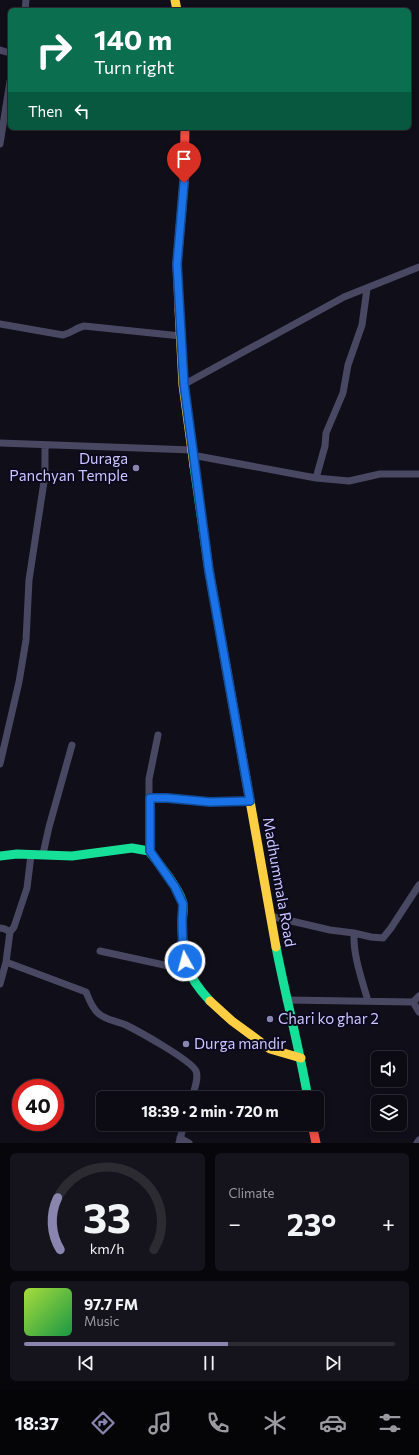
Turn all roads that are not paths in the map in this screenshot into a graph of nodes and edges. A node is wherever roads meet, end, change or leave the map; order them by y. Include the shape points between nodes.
1 (8, 94) edge
2 (186, 130) edge
3 (0, 144) edge
4 (419, 267) edge
5 (367, 289) junction
6 (0, 324) edge
7 (181, 336) junction
8 (184, 384) junction
9 (0, 443) edge
10 (45, 445) junction
11 (192, 452) junction
12 (419, 474) edge
13 (316, 478) junction
14 (158, 734) dead end
15 (72, 745) dead end
16 (0, 764) edge
17 (150, 798) junction
18 (250, 801) junction
19 (150, 851) junction
20 (43, 854) junction
21 (31, 855) junction
22 (0, 856) edge
23 (419, 886) edge
24 (270, 916) junction
25 (0, 928) edge
26 (10, 932) junction
27 (354, 933) junction
28 (100, 950) dead end
29 (6, 962) junction
30 (187, 970) junction
31 (0, 984) edge
32 (419, 996) edge
33 (286, 1000) junction
34 (368, 1001) junction
35 (413, 1002) junction
36 (419, 1012) edge
37 (301, 1058) junction
38 (194, 1091) edge
39 (307, 1091) edge
40 (182, 1131) edge
41 (313, 1131) edge
42 (419, 1140) edge
43 (180, 1141) edge
44 (189, 1143) edge
45 (316, 1143) edge
46 (417, 1143) edge

1 - 3 street
2 - 7 street, Madhummala Road via 177,264
4 - 5 street
5 - 8 street via 344,297
5 - 13 street via 362,325 348,365 343,393 326,433
6 - 7 street via 64,335 84,326
7 - 8 street, Madhummala Road
8 - 11 street, Madhummala Road
9 - 10 street
10 - 11 street
10 - 16 street via 45,475 29,580 26,640
11 - 13 street
11 - 18 street, Madhummala Road via 209,571
12 - 13 street via 380,474 349,481
14 - 17 street via 149,779
15 - 20 street via 48,827
17 - 18 street via 210,802
17 - 19 street
18 - 24 street, Madhummala Road
19 - 20 street via 132,848 72,856
19 - 30 street via 175,887 183,904 183,952
20 - 21 street
21 - 22 street
21 - 26 street via 27,888
23 - 27 street via 383,938
24 - 27 street
24 - 33 street, Madhummala Road
25 - 26 street
26 - 29 street
27 - 34 street via 358,965
28 - 30 street
29 - 31 street
29 - 38 street via 86,992 98,1014 126,1025 190,1064 196,1070 197,1076
30 - 37 street via 209,1000 232,1021 270,1049
32 - 35 street
33 - 34 street
33 - 37 street, Madhummala Road
34 - 35 street
35 - 36 street
37 - 39 street, Madhummala Road
40 - 43 street
41 - 45 street
42 - 46 street
43 - 44 street

